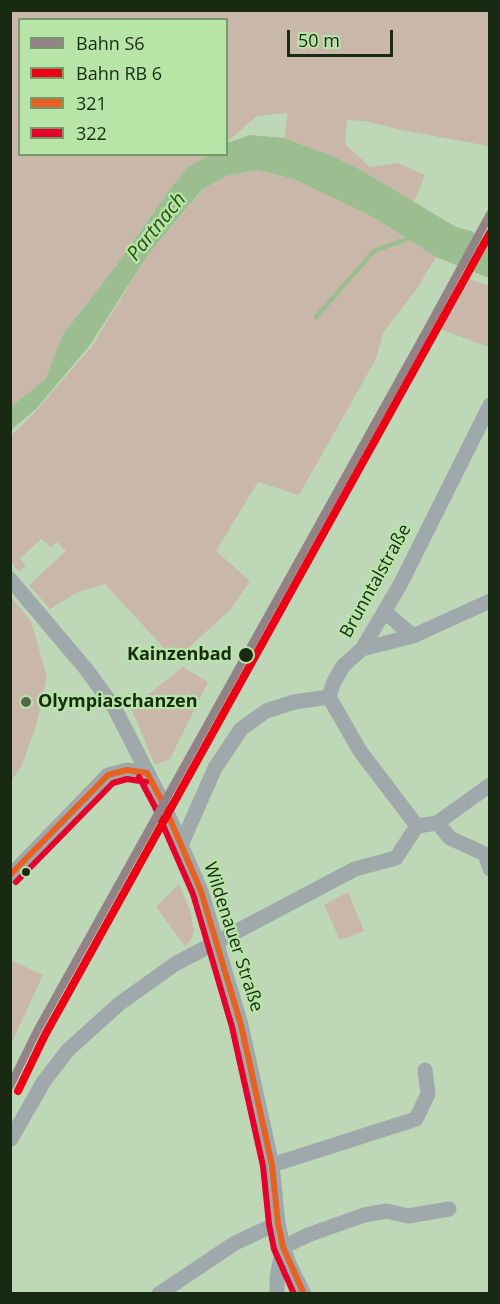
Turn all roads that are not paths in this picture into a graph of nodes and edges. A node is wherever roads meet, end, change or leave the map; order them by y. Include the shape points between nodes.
1 (489, 405) edge
2 (10, 579) edge
3 (489, 601) edge
4 (385, 612) junction
5 (413, 636) junction
6 (362, 649) junction
7 (329, 697) junction
8 (147, 773) junction
9 (489, 785) edge
10 (437, 823) junction
11 (417, 826) junction
12 (181, 845) junction
13 (489, 869) edge
14 (10, 876) edge
15 (216, 943) junction
16 (425, 1070) dead end
17 (10, 1139) edge
18 (272, 1165) junction
19 (449, 1209) dead end
20 (278, 1223) junction
21 (283, 1247) junction
22 (159, 1293) edge
23 (277, 1293) edge
24 (304, 1293) edge

1 - 4 street, Brunntalstraße
2 - 8 street, Wildenauer Straße via 86,669 115,710
3 - 5 street
4 - 5 street
4 - 6 street, Brunntalstraße
5 - 6 street
6 - 7 street, Brunntalstraße via 343,666
7 - 11 street via 360,751
7 - 12 street via 266,711 241,729 215,768
8 - 12 street, Wildenauer Straße
8 - 14 street via 127,770 108,775
9 - 10 street
10 - 11 street
10 - 13 street via 450,838 485,854
11 - 15 street via 396,858 355,869
12 - 15 street, Wildenauer Straße via 201,891
15 - 17 street via 175,964 118,1004 68,1050 44,1081
15 - 18 street, Wildenauer Straße via 241,1025
16 - 18 street via 428,1094 416,1119
18 - 20 street, Wildenauer Straße
19 - 21 street via 408,1216 387,1211 364,1215
20 - 21 street, Wildenauer Straße
20 - 22 street via 235,1243
21 - 23 street, Wildenauer Straße
21 - 24 street, Wildenauer Straße

